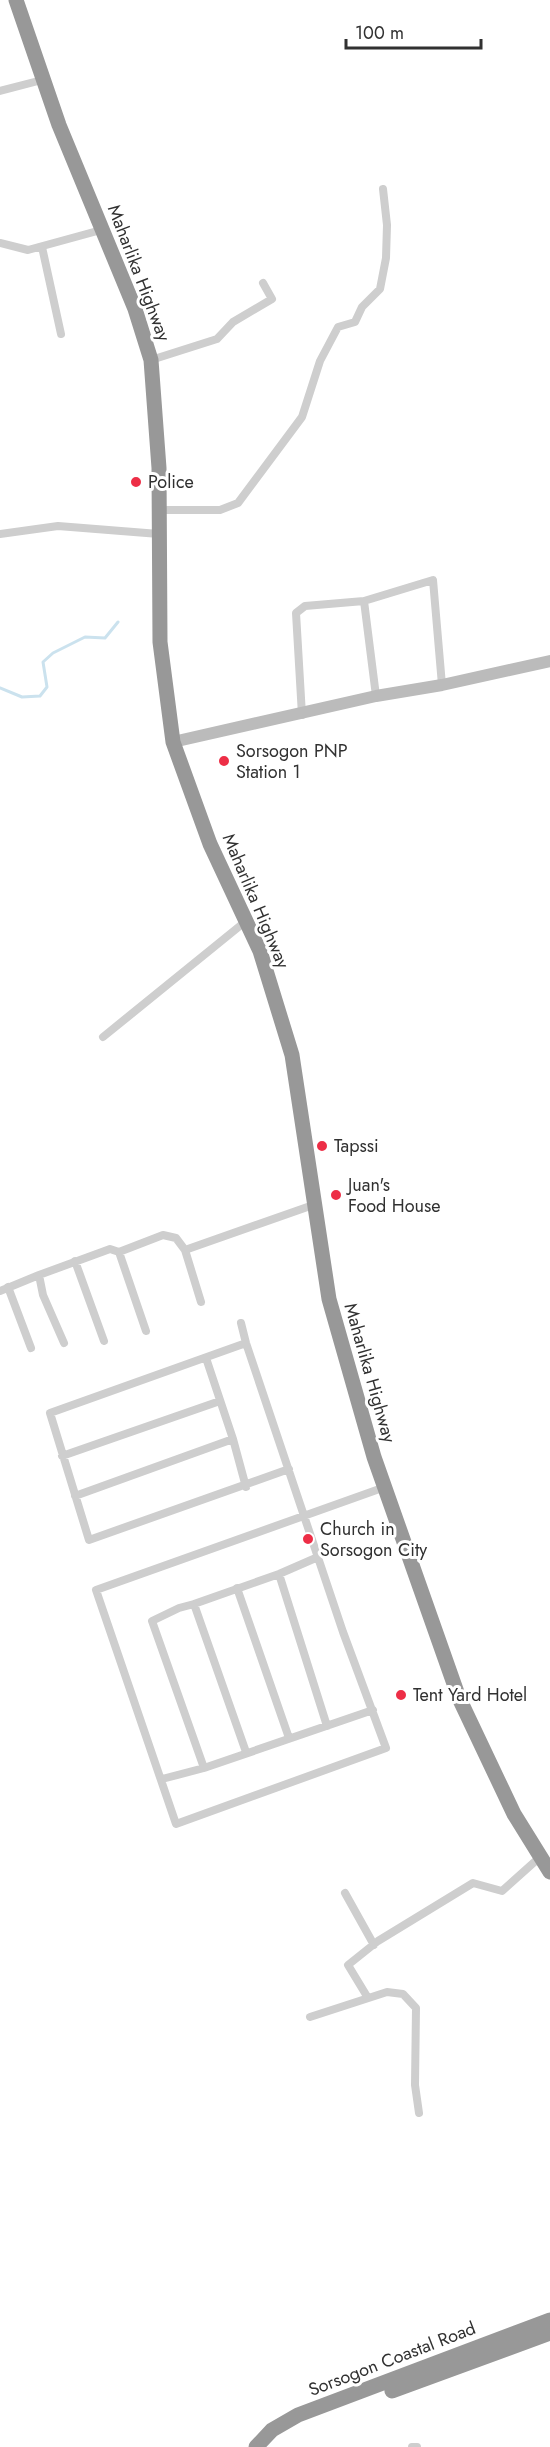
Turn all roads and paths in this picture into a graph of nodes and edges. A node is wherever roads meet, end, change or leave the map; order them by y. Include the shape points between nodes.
1 (16, 0) edge
2 (42, 80) junction
3 (0, 91) edge
4 (383, 189) dead end
5 (101, 230) junction
6 (0, 243) edge
7 (42, 247) junction
8 (263, 283) dead end
9 (61, 334) dead end
10 (151, 360) junction
11 (159, 510) junction
12 (0, 534) edge
13 (159, 534) junction
14 (364, 601) junction
15 (550, 661) edge
16 (442, 685) junction
17 (376, 696) junction
18 (302, 715) junction
19 (173, 742) junction
20 (246, 921) junction
21 (103, 1037) dead end
22 (316, 1204) junction
23 (185, 1250) junction
24 (119, 1252) junction
25 (75, 1261) junction
26 (39, 1275) junction
27 (4, 1289) edge
28 (201, 1302) dead end
29 (241, 1323) dead end
30 (146, 1331) dead end
31 (104, 1341) dead end
32 (64, 1343) dead end
33 (246, 1343) junction
34 (31, 1348) dead end
35 (206, 1358) junction
36 (220, 1401) junction
37 (233, 1439) junction
38 (62, 1456) junction
39 (289, 1469) junction
40 (246, 1487) junction
41 (385, 1487) junction
42 (75, 1496) junction
43 (306, 1515) junction
44 (318, 1557) junction
45 (279, 1574) junction
46 (237, 1588) junction
47 (194, 1604) junction
48 (373, 1710) junction
49 (327, 1726) junction
50 (289, 1738) junction
51 (246, 1752) junction
52 (204, 1767) junction
53 (162, 1779) junction
54 (540, 1857) junction
55 (550, 1872) edge
56 (345, 1893) dead end
57 (374, 1945) junction
58 (368, 1998) junction
59 (310, 2017) dead end
60 (419, 2113) dead end
61 (550, 2320) edge
62 (550, 2333) edge
63 (256, 2447) edge
64 (268, 2447) edge
65 (412, 2447) edge
66 (417, 2447) edge

1 - 2 highway, Maharlika Highway
2 - 3 street
2 - 5 highway, Maharlika Highway
4 - 11 street via 387,225 380,289 362,307 356,322 338,327 320,361 302,417 238,503 220,510
5 - 7 street
5 - 10 highway, Maharlika Highway via 135,309
6 - 7 street via 28,250
7 - 9 street
8 - 10 street via 273,299 233,322 217,339
10 - 11 highway, Maharlika Highway
11 - 13 highway, Maharlika Highway
12 - 13 street via 58,526
13 - 19 highway, Maharlika Highway via 160,642
14 - 16 street via 433,580
14 - 17 street
14 - 18 street via 305,606 296,613
15 - 16 street
16 - 17 street
17 - 18 street
18 - 19 street
19 - 20 highway, Maharlika Highway via 210,844
20 - 21 street
20 - 22 highway, Maharlika Highway via 260,951 292,1055
22 - 23 street
22 - 41 highway, Maharlika Highway via 329,1299
23 - 24 street via 176,1238 163,1235
23 - 28 street
24 - 25 street via 110,1249
24 - 30 street
25 - 26 street
25 - 31 street
26 - 27 street
26 - 32 street
27 - 34 street
29 - 33 street
33 - 35 street
33 - 39 street
35 - 36 street
35 - 38 street via 50,1413
36 - 37 street
36 - 38 street
37 - 40 street
37 - 42 street
38 - 42 street
39 - 40 street
39 - 43 street
40 - 42 street via 89,1540
41 - 43 street
41 - 54 highway, Maharlika Highway via 459,1698 514,1814
43 - 44 street
43 - 53 street via 96,1590
44 - 45 street
44 - 48 street
45 - 46 street
45 - 49 street
46 - 47 street
46 - 50 street
47 - 51 street
47 - 52 street via 152,1621
48 - 49 street
48 - 53 street via 386,1748 176,1824
49 - 50 street
50 - 51 street
51 - 52 street
52 - 53 street
54 - 55 highway, Maharlika Highway
54 - 57 street via 502,1891 473,1883
56 - 57 street
57 - 58 street via 348,1965
58 - 59 street
58 - 60 street via 387,1992 403,1994 416,2008 415,2085
61 - 63 highway, Sorsogon Coastal Road via 298,2415 272,2430
62 - 64 highway, Sorsogon Coastal Road via 302,2423
65 - 66 street

